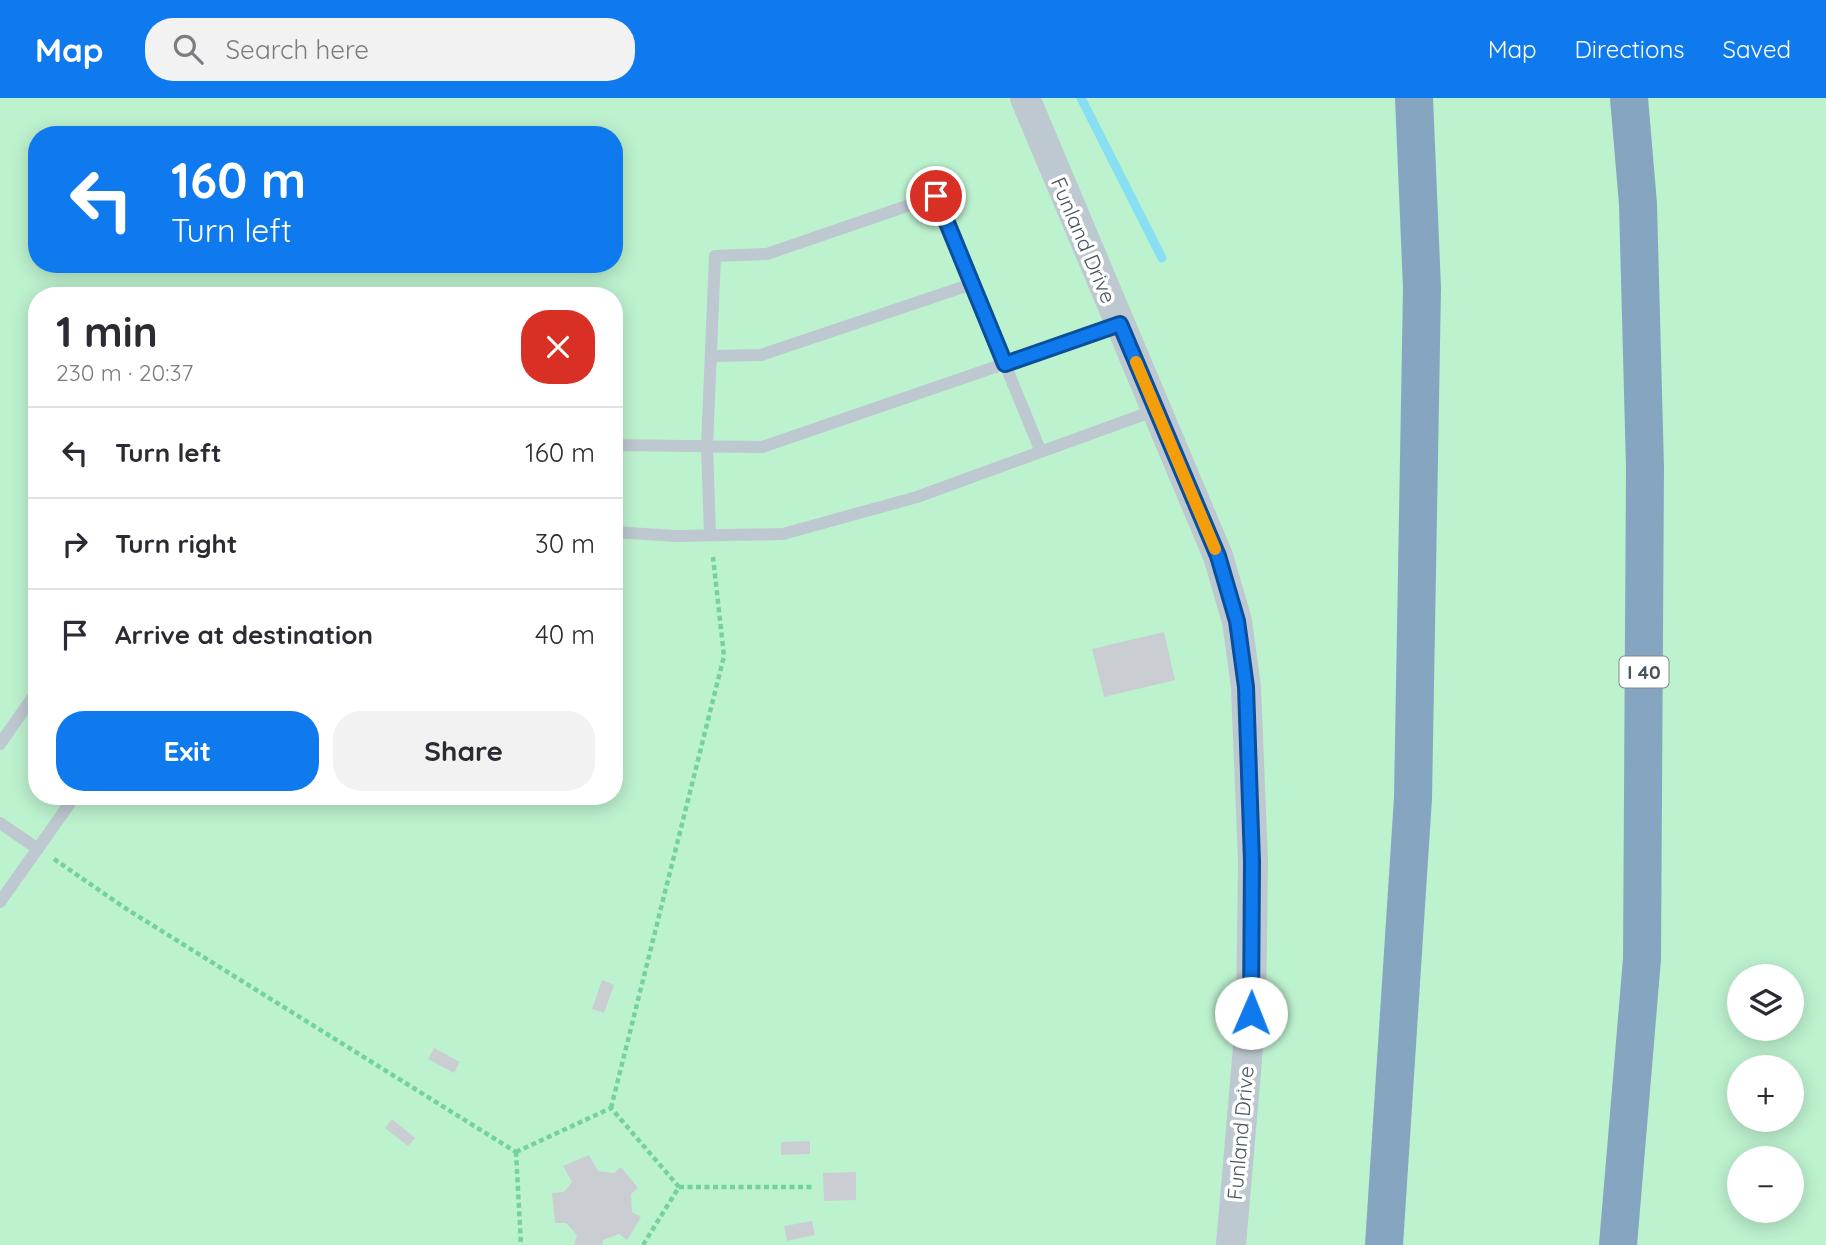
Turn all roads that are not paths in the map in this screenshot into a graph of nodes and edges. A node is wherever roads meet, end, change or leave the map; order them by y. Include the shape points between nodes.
1 (1024, 98) edge
2 (1414, 98) edge
3 (1629, 98) edge
4 (972, 284) junction
5 (1120, 324) junction
6 (711, 356) junction
7 (1005, 364) junction
8 (1156, 410) junction
9 (623, 445) edge
10 (707, 446) junction
11 (1041, 452) junction
12 (623, 532) edge
13 (710, 535) junction
14 (28, 704) edge
15 (0, 744) edge
16 (69, 805) edge
17 (0, 823) edge
18 (38, 849) junction
19 (0, 902) edge
20 (1231, 1245) edge
21 (1384, 1245) edge
22 (1618, 1245) edge

1 - 5 street, Funland Drive
2 - 21 highway via 1422,288 1413,798
3 - 22 highway, I 40 via 1645,468 1642,959
4 - 6 lane via 761,355
4 - 6 lane via 936,196 767,254 715,256
4 - 7 lane
5 - 7 lane
5 - 8 street, Funland Drive
6 - 10 lane
7 - 10 lane via 762,447
7 - 11 lane
8 - 11 lane
8 - 20 street, Funland Drive via 1218,556 1237,621 1246,687 1251,1013
9 - 10 lane
10 - 13 lane
11 - 13 lane via 918,497 795,531
12 - 13 lane
14 - 15 lane
16 - 18 lane
17 - 18 lane
18 - 19 lane

